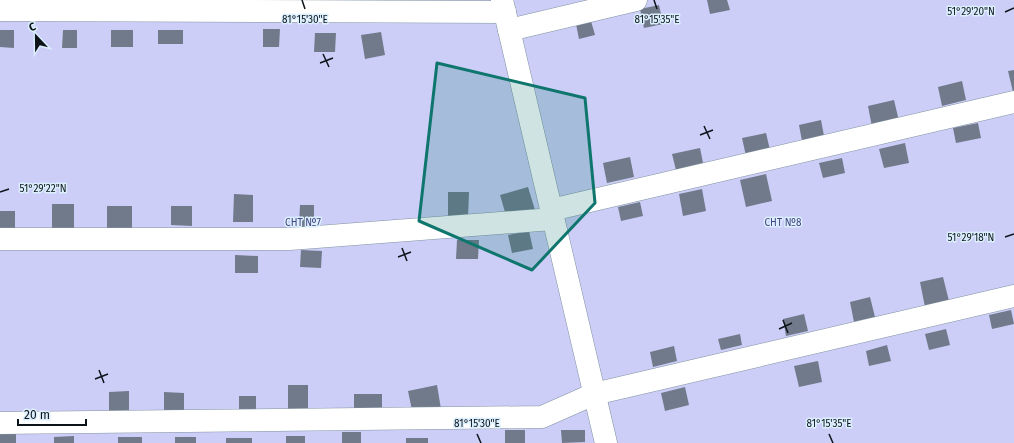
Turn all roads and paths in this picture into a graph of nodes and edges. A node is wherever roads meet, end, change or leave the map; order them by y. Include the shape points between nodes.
1 (636, 0) edge
2 (0, 10) edge
3 (505, 14) edge
4 (1014, 102) edge
5 (552, 214) junction
6 (0, 239) edge
7 (1014, 296) edge
8 (594, 394) junction
9 (0, 422) edge
10 (606, 443) edge

1 - 3 street
2 - 3 street
3 - 5 street
4 - 5 street
5 - 6 street via 290,238
5 - 8 street
7 - 8 street
8 - 9 street via 542,417
8 - 10 street

